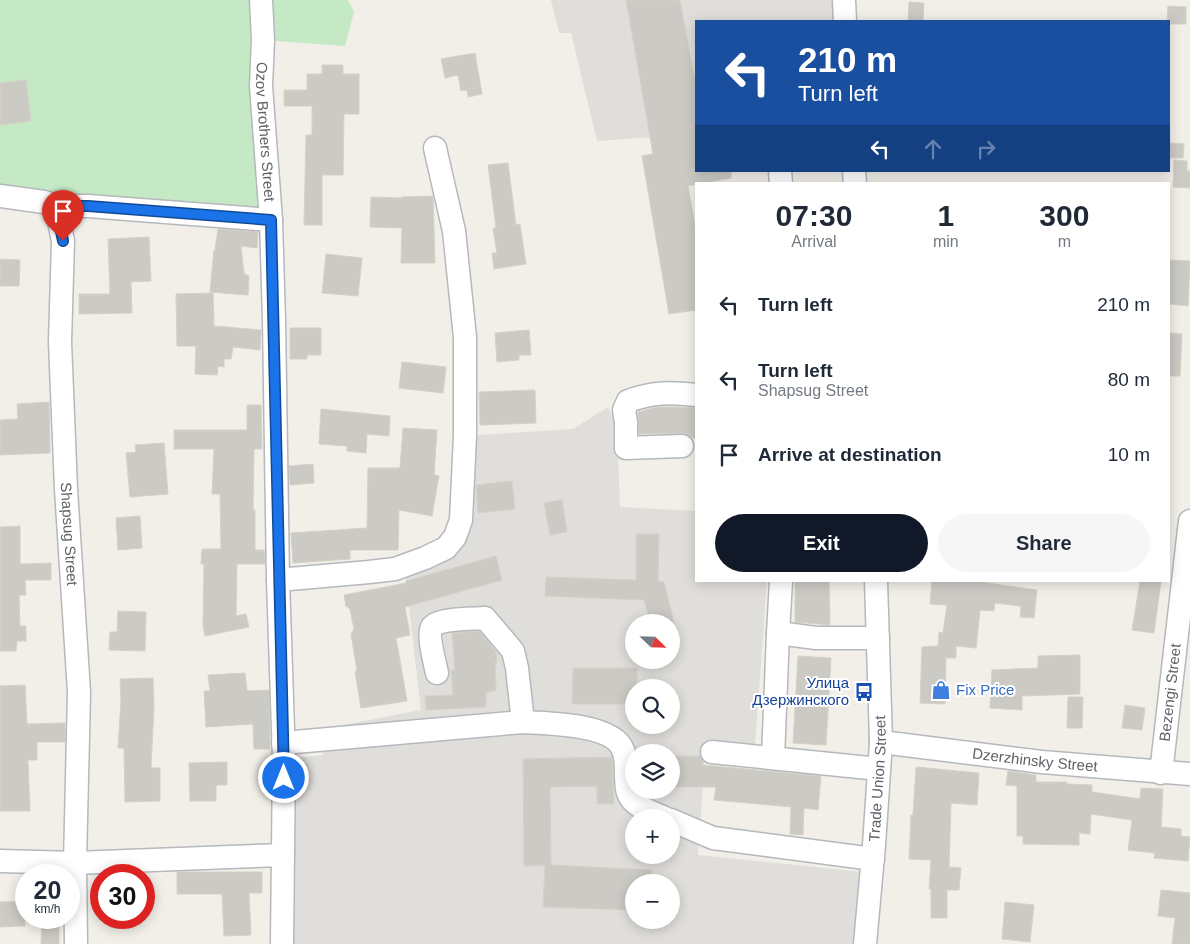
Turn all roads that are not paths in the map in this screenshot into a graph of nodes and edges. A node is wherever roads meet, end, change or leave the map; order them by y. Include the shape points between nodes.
1 (261, 0) edge
2 (844, 0) edge
3 (845, 20) edge
4 (435, 148) dead end
5 (0, 196) edge
6 (56, 206) junction
7 (271, 220) junction
8 (695, 395) edge
9 (682, 446) dead end
10 (1190, 522) edge
11 (278, 580) junction
12 (781, 582) edge
13 (876, 582) edge
14 (778, 633) junction
15 (878, 638) junction
16 (437, 673) dead end
17 (523, 722) junction
18 (881, 742) junction
19 (283, 743) junction
20 (712, 752) dead end
21 (773, 758) junction
22 (879, 769) junction
23 (1161, 773) junction
24 (1190, 774) edge
25 (644, 809) edge
26 (680, 824) edge
27 (283, 855) junction
28 (873, 859) junction
29 (0, 861) edge
30 (75, 863) junction
31 (76, 944) edge
32 (282, 944) edge
33 (865, 944) edge

1 - 7 street, Ozov Brothers Street via 261,86
2 - 3 street
4 - 11 street via 454,231 465,337 462,511 455,537 446,548 394,569
5 - 6 street
6 - 7 street
6 - 30 street, Shapsug Street via 63,241 60,342 79,692
7 - 11 street, Ozov Brothers Street
8 - 9 street via 647,394 628,401 624,410 626,448
10 - 23 street, Bezengi Street
11 - 19 street, Ozov Brothers Street
12 - 14 street
13 - 15 street, Trade Union Street
14 - 15 street via 816,638
14 - 21 street
15 - 18 street, Trade Union Street
16 - 17 street via 430,636 433,625 441,621 486,618 513,651
17 - 19 street
17 - 25 street via 579,726 616,740 623,749 627,792 632,801
18 - 22 street, Trade Union Street
18 - 23 street, Dzerzhinsky Street
19 - 27 street, Ozov Brothers Street
20 - 21 street
21 - 22 street
22 - 28 street, Trade Union Street
23 - 24 street, Dzerzhinsky Street
26 - 28 street via 713,838
27 - 30 street
27 - 32 street, Ozov Brothers Street
28 - 33 street, Trade Union Street
29 - 30 street
30 - 31 street, Shapsug Street

